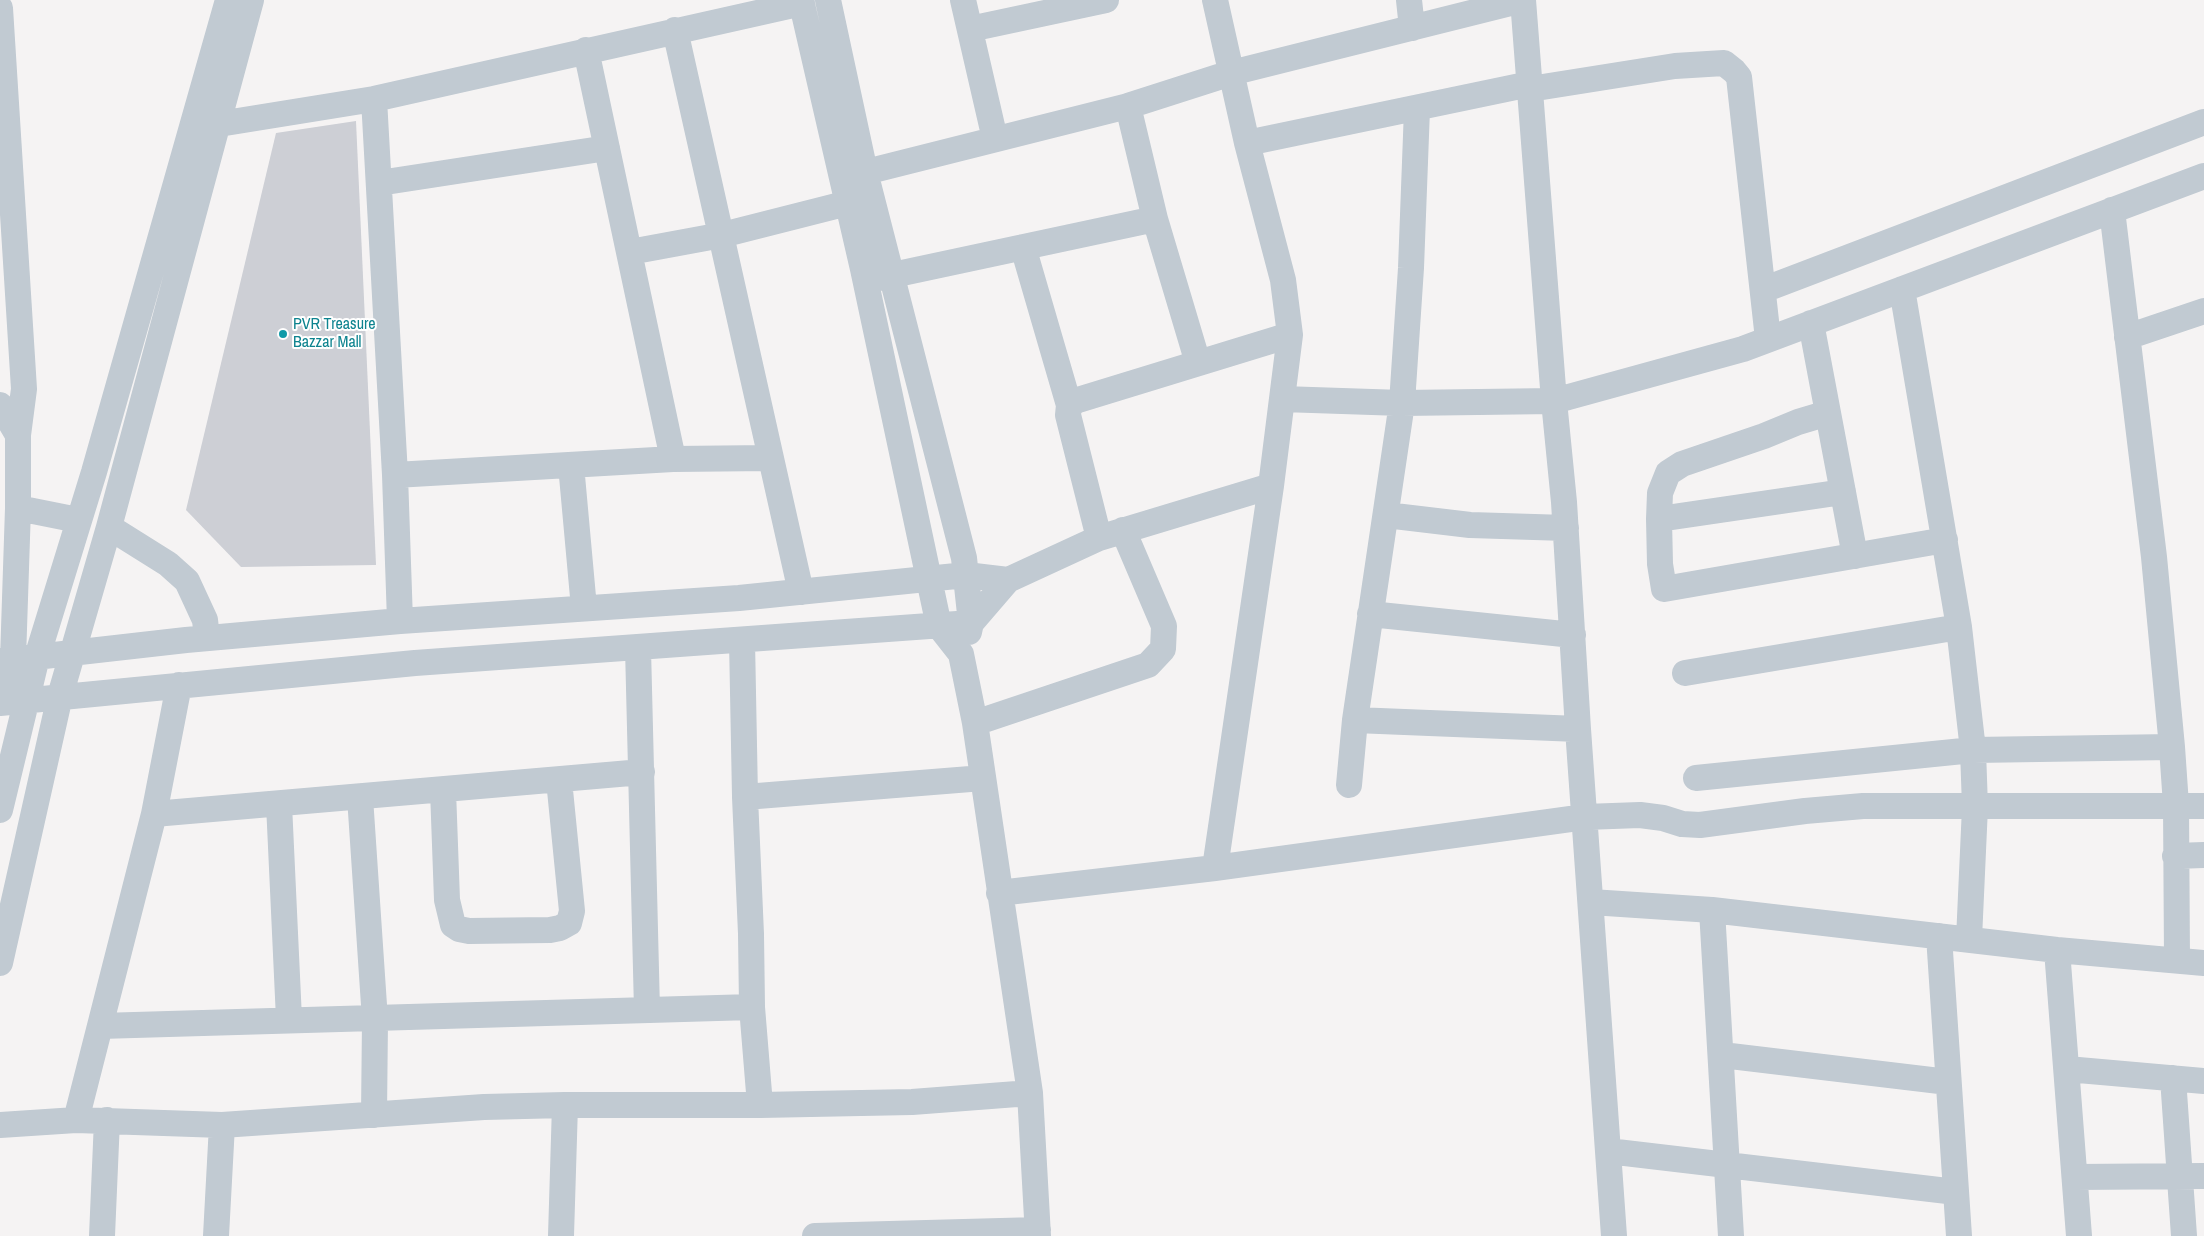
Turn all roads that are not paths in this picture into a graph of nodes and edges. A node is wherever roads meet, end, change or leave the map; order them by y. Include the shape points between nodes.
1 (228, 0) edge
2 (250, 0) edge
3 (828, 0) edge
4 (963, 0) edge
5 (1215, 0) edge
6 (1409, 0) edge
7 (1523, 0) edge
8 (802, 1) edge
9 (1101, 1) edge
10 (0, 8) edge
11 (1412, 28) junction
12 (970, 29) junction
13 (675, 30) junction
14 (586, 50) junction
15 (1231, 73) junction
16 (1530, 87) junction
17 (374, 99) junction
18 (1128, 106) junction
19 (1417, 109) junction
20 (2204, 122) edge
21 (219, 124) junction
22 (995, 139) junction
23 (1247, 143) junction
24 (607, 148) junction
25 (853, 175) junction
26 (2204, 176) edge
27 (379, 183) junction
28 (848, 203) junction
29 (2112, 210) junction
30 (1155, 219) junction
31 (722, 235) junction
32 (1023, 247) junction
33 (630, 252) junction
34 (878, 278) junction
35 (1902, 289) junction
36 (1762, 290) junction
37 (2204, 311) edge
38 (1811, 323) junction
39 (1290, 334) junction
40 (2127, 337) junction
41 (1768, 339) junction
42 (1198, 364) junction
43 (1282, 399) junction
44 (1554, 401) junction
45 (1402, 403) junction
46 (0, 405) edge
47 (1070, 405) junction
48 (1828, 414) junction
49 (18, 435) junction
50 (770, 458) junction
51 (673, 459) junction
52 (571, 465) junction
53 (395, 475) junction
54 (1271, 486) junction
55 (1843, 492) junction
56 (18, 508) junction
57 (1386, 516) junction
58 (1659, 519) junction
59 (78, 520) junction
60 (108, 527) junction
61 (1566, 528) junction
62 (1111, 534) junction
63 (1944, 540) junction
64 (1855, 556) junction
65 (966, 575) junction
66 (929, 579) junction
67 (1008, 580) junction
68 (801, 592) junction
69 (584, 608) junction
70 (1370, 614) junction
71 (400, 621) junction
72 (972, 623) junction
73 (939, 626) junction
74 (1960, 627) junction
75 (1573, 635) junction
76 (207, 638) junction
77 (742, 640) junction
78 (638, 648) junction
79 (72, 652) junction
80 (962, 654) junction
81 (16, 659) edge
82 (1685, 673) dead end
83 (178, 685) junction
84 (60, 696) junction
85 (10, 702) edge
86 (1355, 720) junction
87 (975, 723) junction
88 (1578, 729) junction
89 (2172, 747) junction
90 (1973, 750) junction
91 (642, 772) junction
92 (983, 778) junction
93 (1696, 778) dead end
94 (559, 780) junction
95 (1349, 785) dead end
96 (443, 790) junction
97 (360, 797) junction
98 (744, 797) junction
99 (279, 804) junction
100 (2176, 805) junction
101 (2204, 806) edge
102 (1974, 807) junction
103 (0, 810) edge
104 (154, 814) junction
105 (1585, 817) junction
106 (2204, 855) edge
107 (2176, 856) junction
108 (1215, 868) junction
109 (999, 893) junction
110 (1591, 902) junction
111 (1712, 910) junction
112 (1939, 936) junction
113 (1969, 939) junction
114 (2057, 950) junction
115 (2177, 960) junction
116 (0, 963) edge
117 (2204, 963) edge
118 (752, 1007) junction
119 (647, 1010) junction
120 (289, 1020) junction
121 (375, 1020) junction
122 (100, 1026) junction
123 (1722, 1055) junction
124 (2067, 1069) junction
125 (2173, 1078) junction
126 (2204, 1081) edge
127 (1948, 1082) junction
128 (1030, 1093) junction
129 (565, 1105) junction
130 (760, 1106) junction
131 (374, 1115) junction
132 (76, 1120) junction
133 (107, 1120) junction
134 (0, 1125) edge
135 (222, 1125) junction
136 (1608, 1151) junction
137 (1727, 1165) junction
138 (2192, 1175) edge
139 (2075, 1177) junction
140 (1956, 1192) junction
141 (1038, 1233) edge
142 (892, 1235) edge
143 (102, 1236) edge
144 (216, 1236) edge
145 (560, 1236) edge
146 (815, 1236) edge
147 (1614, 1236) edge
148 (1731, 1236) edge
149 (1958, 1236) edge
150 (2079, 1236) edge
151 (2184, 1236) edge

1 - 59 street
2 - 21 street
3 - 25 street
4 - 12 street
5 - 15 street
6 - 11 street
7 - 11 street
7 - 16 street
8 - 13 street
8 - 25 street
9 - 12 street
10 - 49 street via 24,389
11 - 15 street
12 - 22 street
13 - 14 street
13 - 31 street
14 - 17 street
14 - 24 street
15 - 18 street
15 - 23 street
16 - 19 street
16 - 36 street via 1675,66 1724,63 1734,71 1739,77
16 - 44 street
17 - 21 street
17 - 27 street
18 - 22 street
18 - 30 street
19 - 23 street
19 - 45 street
20 - 36 street
21 - 60 street
22 - 25 street
23 - 39 street via 1283,280
24 - 27 street
24 - 33 street
25 - 28 street
25 - 34 street
26 - 29 street
27 - 53 street
28 - 31 street
28 - 34 street
29 - 35 street
29 - 40 street
30 - 32 street
30 - 42 street
31 - 33 street
31 - 50 street
32 - 34 street
32 - 47 street
33 - 51 street
34 - 65 street via 964,558
34 - 66 street
35 - 38 street
35 - 63 street
36 - 41 street
37 - 40 street
38 - 41 street
38 - 48 street
39 - 42 street
39 - 43 street
40 - 89 street via 2154,557
41 - 44 street via 1743,349
42 - 47 street
43 - 45 street
43 - 54 street
44 - 45 street
44 - 61 street
45 - 57 street
46 - 49 street
47 - 62 street via 1068,414
48 - 55 street
48 - 58 street via 1682,464 1668,473 1660,493
49 - 56 street
50 - 51 street
50 - 68 street
51 - 52 street
52 - 53 street
52 - 69 street
53 - 71 street
54 - 62 street
54 - 108 street
55 - 58 street
55 - 64 street
56 - 59 street
56 - 81 street
57 - 61 street via 1470,525
57 - 70 street
58 - 64 street via 1664,589
59 - 81 street via 54,604
60 - 76 street via 168,564 187,581 205,620
60 - 79 street
61 - 75 street
62 - 67 street
62 - 87 street via 1164,626 1163,649 1148,665
63 - 64 street
63 - 74 street
65 - 66 street
65 - 67 street
65 - 72 street
66 - 68 street
66 - 73 street
67 - 72 street
68 - 69 street
69 - 71 street
70 - 75 street
70 - 86 street
71 - 76 street
72 - 73 street
72 - 80 street
73 - 77 street
73 - 80 street
74 - 82 street
74 - 90 street
75 - 88 street
76 - 79 street
77 - 78 street
77 - 98 street
78 - 83 street via 415,663
78 - 91 street
79 - 81 street
79 - 84 street
80 - 87 street
81 - 85 street
83 - 84 street
83 - 104 street
84 - 85 street
84 - 116 street
85 - 103 street
86 - 88 street
86 - 95 street
87 - 92 street
88 - 105 street
89 - 90 street
89 - 100 street
90 - 93 street
90 - 102 street
91 - 94 street
91 - 119 street
92 - 98 street
92 - 109 street
94 - 96 street
94 - 96 street via 572,911 569,923 550,930 469,931 453,925 447,900
96 - 97 street
97 - 99 street
97 - 121 street
98 - 118 street
99 - 104 street
99 - 120 street
100 - 101 street
100 - 102 street
100 - 107 street
102 - 105 street via 1862,806 1700,825 1640,815
102 - 113 street
104 - 122 street
105 - 108 street
105 - 110 street
106 - 107 street
107 - 115 street
108 - 109 street
109 - 128 street
110 - 111 street
110 - 136 street
111 - 112 street
111 - 123 street
112 - 113 street
112 - 127 street
113 - 114 street
114 - 115 street
114 - 124 street
115 - 117 street
118 - 119 street
118 - 130 street
119 - 121 street
120 - 121 street
120 - 122 street
121 - 131 street
122 - 132 street
123 - 127 street
123 - 137 street
124 - 125 street
124 - 139 street
125 - 126 street
125 - 138 street
127 - 140 street
128 - 130 street via 912,1102
128 - 141 street
129 - 130 street
129 - 131 street
129 - 145 street
131 - 135 street
132 - 133 street
132 - 134 street
133 - 135 street
133 - 143 street
135 - 144 street
136 - 137 street
136 - 147 street
137 - 140 street
137 - 148 street
138 - 139 street
138 - 151 street
139 - 150 street
140 - 149 street
141 - 142 street
142 - 146 street

